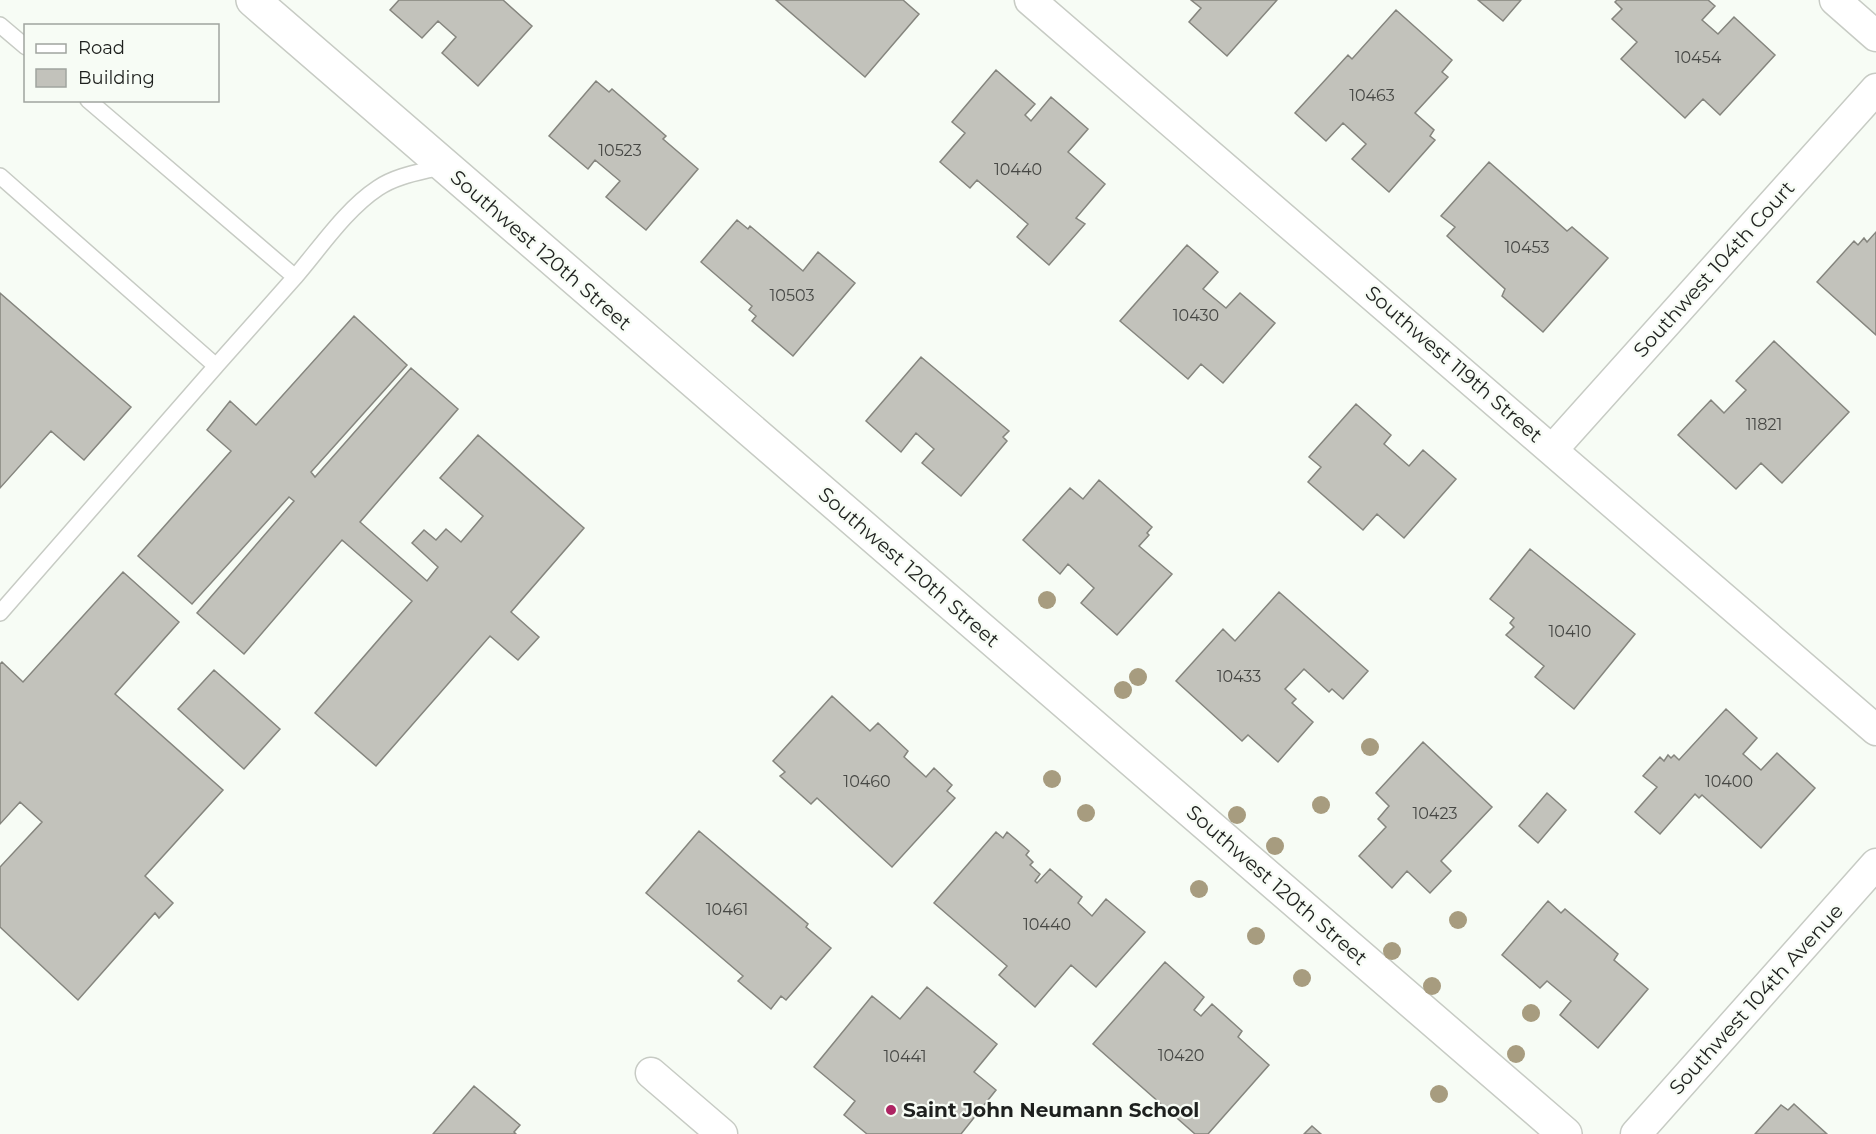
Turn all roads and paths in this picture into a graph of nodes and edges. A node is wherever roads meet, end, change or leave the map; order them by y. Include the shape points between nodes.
1 (253, 0) edge
2 (1030, 0) edge
3 (1834, 0) edge
4 (0, 25) edge
5 (1876, 36) edge
6 (24, 45) edge
7 (1876, 89) edge
8 (90, 102) edge
9 (444, 166) junction
10 (0, 176) edge
11 (295, 276) junction
12 (216, 366) junction
13 (1553, 449) junction
14 (0, 613) edge
15 (1876, 730) edge
16 (1876, 864) edge
17 (651, 1072) dead end
18 (722, 1134) edge
19 (1565, 1134) edge
20 (1636, 1134) edge

1 - 9 street, Southwest 120th Street
2 - 13 street, Southwest 119th Street
3 - 5 street
4 - 6 lane
7 - 13 street, Southwest 104th Court
8 - 11 lane
9 - 11 lane via 379,187 354,208
9 - 19 street, Southwest 120th Street
10 - 12 lane
11 - 12 lane
12 - 14 lane
13 - 15 street, Southwest 119th Street
16 - 20 street, Southwest 104th Avenue
17 - 18 street

